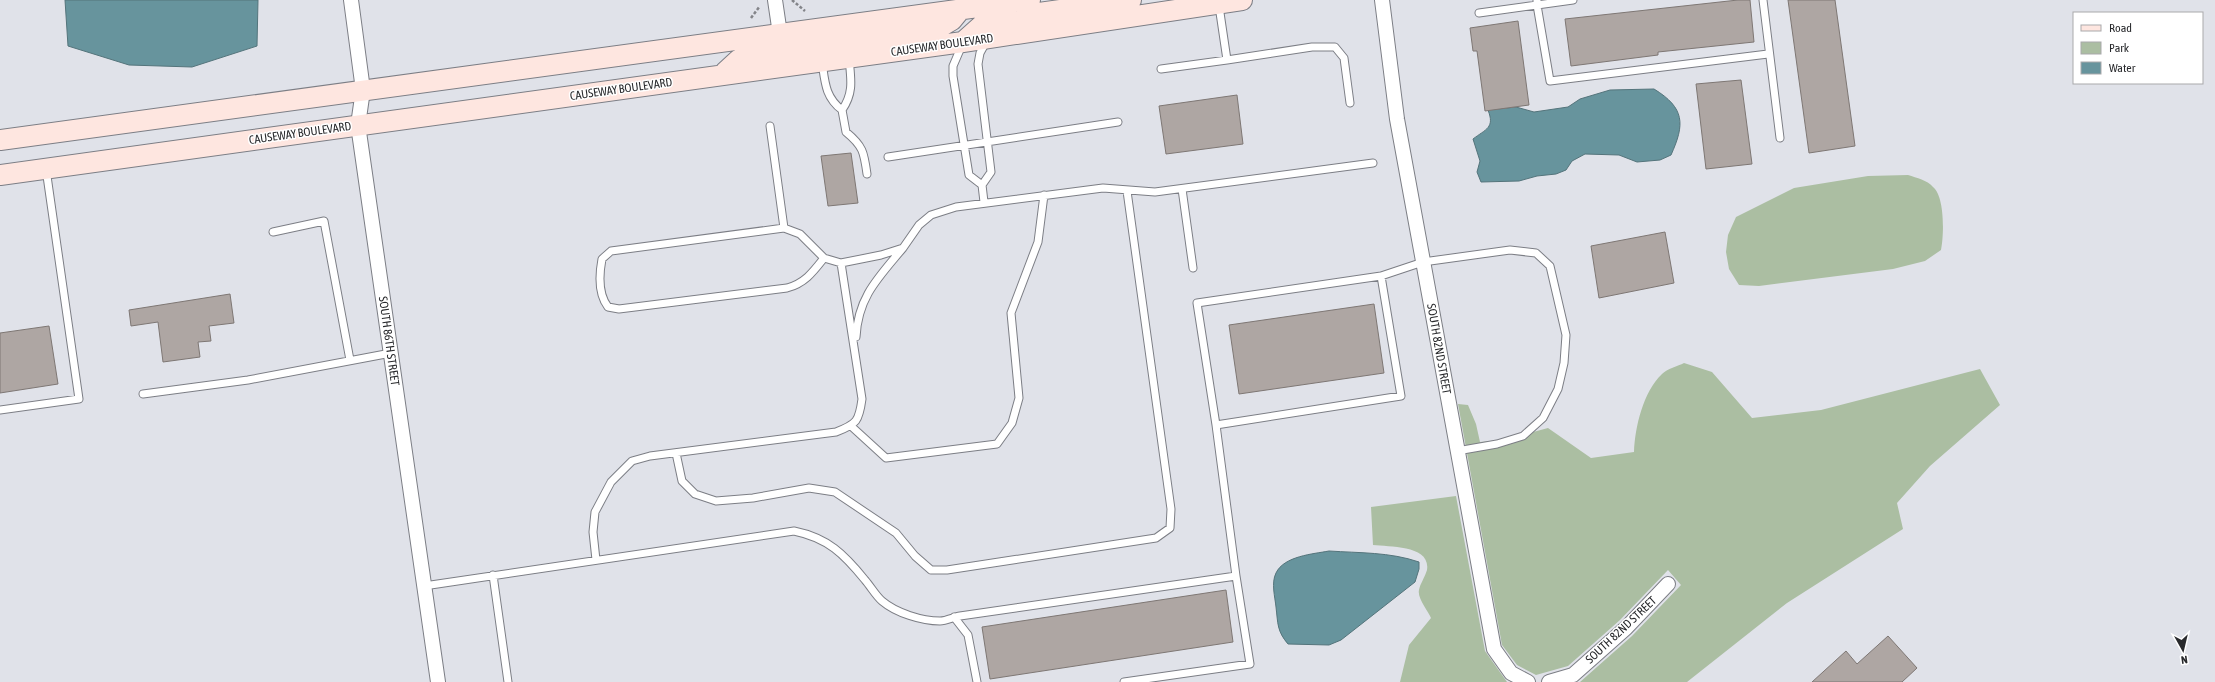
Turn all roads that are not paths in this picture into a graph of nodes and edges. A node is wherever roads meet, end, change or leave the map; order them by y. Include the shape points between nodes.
1 (351, 0) edge
2 (775, 0) edge
3 (1030, 0) edge
4 (1131, 0) edge
5 (1242, 0) edge
6 (1382, 0) edge
7 (1573, 0) edge
8 (1763, 0) edge
9 (1222, 2) edge
10 (1537, 2) edge
11 (962, 5) edge
12 (1479, 13) dead end
13 (780, 34) junction
14 (988, 38) junction
15 (963, 42) junction
16 (1768, 54) junction
17 (849, 58) junction
18 (1227, 60) junction
19 (822, 61) junction
20 (1161, 69) dead end
21 (722, 75) junction
22 (362, 90) junction
23 (1350, 104) dead end
24 (842, 110) junction
25 (1118, 122) dead end
26 (358, 125) junction
27 (770, 126) dead end
28 (1780, 138) dead end
29 (5, 141) edge
30 (987, 142) junction
31 (964, 146) junction
32 (888, 157) dead end
33 (1373, 163) dead end
34 (46, 169) junction
35 (867, 174) dead end
36 (0, 175) edge
37 (982, 185) junction
38 (1182, 189) junction
39 (1127, 191) junction
40 (1044, 194) junction
41 (984, 202) junction
42 (784, 228) junction
43 (273, 232) dead end
44 (903, 248) junction
45 (824, 258) junction
46 (1423, 262) junction
47 (841, 263) junction
48 (1193, 268) dead end
49 (1381, 276) junction
50 (855, 351) junction
51 (391, 352) junction
52 (350, 360) junction
53 (143, 394) dead end
54 (0, 410) edge
55 (1216, 425) junction
56 (851, 426) junction
57 (1457, 451) junction
58 (676, 453) junction
59 (596, 560) junction
60 (493, 576) junction
61 (1236, 576) junction
62 (1668, 584) dead end
63 (424, 586) junction
64 (954, 617) junction
65 (438, 682) edge
66 (508, 682) edge
67 (976, 682) edge
68 (1124, 682) edge
69 (1528, 682) edge
70 (1549, 682) edge

1 - 22 street, SOUTH 86TH STREET
2 - 13 street
3 - 11 main road
4 - 15 main road via 996,19 982,25
5 - 9 main road, CAUSEWAY BOULEVARD
6 - 46 street, SOUTH 82ND STREET via 1397,119
7 - 10 lane
8 - 16 lane
9 - 14 main road, CAUSEWAY BOULEVARD
9 - 18 lane
10 - 12 lane
10 - 16 lane via 1550,81
11 - 13 main road
11 - 21 main road via 952,20 940,27 774,50 738,60
13 - 22 main road
14 - 15 main road, CAUSEWAY BOULEVARD
14 - 30 lane via 980,53 978,64
15 - 17 main road, CAUSEWAY BOULEVARD
15 - 31 lane via 953,66 953,76
16 - 28 lane
17 - 19 main road, CAUSEWAY BOULEVARD
17 - 24 lane via 852,91
18 - 20 lane
18 - 23 lane via 1312,47 1335,47 1344,58
19 - 21 main road, CAUSEWAY BOULEVARD
19 - 24 lane via 828,95
21 - 26 main road, CAUSEWAY BOULEVARD
22 - 26 street, SOUTH 86TH STREET
22 - 29 main road
24 - 35 lane via 846,132 863,150
25 - 30 lane
26 - 34 main road, CAUSEWAY BOULEVARD
26 - 51 street, SOUTH 86TH STREET
27 - 42 lane
30 - 31 lane
30 - 37 lane via 991,172
31 - 32 lane
31 - 37 lane via 969,175
33 - 38 lane
34 - 36 main road, CAUSEWAY BOULEVARD
34 - 54 lane via 79,399
37 - 41 lane
38 - 39 lane via 1155,192
38 - 48 lane
39 - 40 lane via 1103,188
39 - 58 lane via 1171,509 1170,528 1156,538 947,570 931,570 896,534 835,492 809,488 753,498 716,501 696,494 682,481
40 - 41 lane
40 - 56 lane via 1038,242 1011,313 1019,398 1012,423 997,444 886,458
41 - 44 lane via 931,215 919,225
42 - 45 lane via 800,234
42 - 45 lane via 611,252 602,259 600,265 602,299 608,307 619,309 787,288 807,279
43 - 52 lane via 324,221
44 - 47 lane
44 - 50 lane via 862,301 856,321
45 - 47 lane
46 - 49 lane
46 - 57 street, SOUTH 82ND STREET
46 - 57 lane via 1510,250 1536,253 1550,266 1566,335 1564,364 1558,389 1543,418 1523,436 1497,444
47 - 50 lane
49 - 55 lane via 1401,396
49 - 55 lane via 1197,303
50 - 56 lane via 862,399 859,417
51 - 52 lane
51 - 63 street, SOUTH 86TH STREET
52 - 53 lane via 248,380
55 - 61 lane
56 - 58 lane via 836,432
57 - 69 street, SOUTH 82ND STREET via 1494,649 1511,673
58 - 59 lane via 632,461 611,482 595,512 593,532
59 - 60 lane
59 - 64 lane via 794,531 819,538 836,548 882,601 891,607 912,616 940,621
60 - 63 lane
60 - 66 lane
61 - 64 lane
61 - 68 lane via 1250,664
62 - 70 street, SOUTH 82ND STREET via 1626,628 1572,675
63 - 65 street, SOUTH 86TH STREET
64 - 67 lane via 968,635

